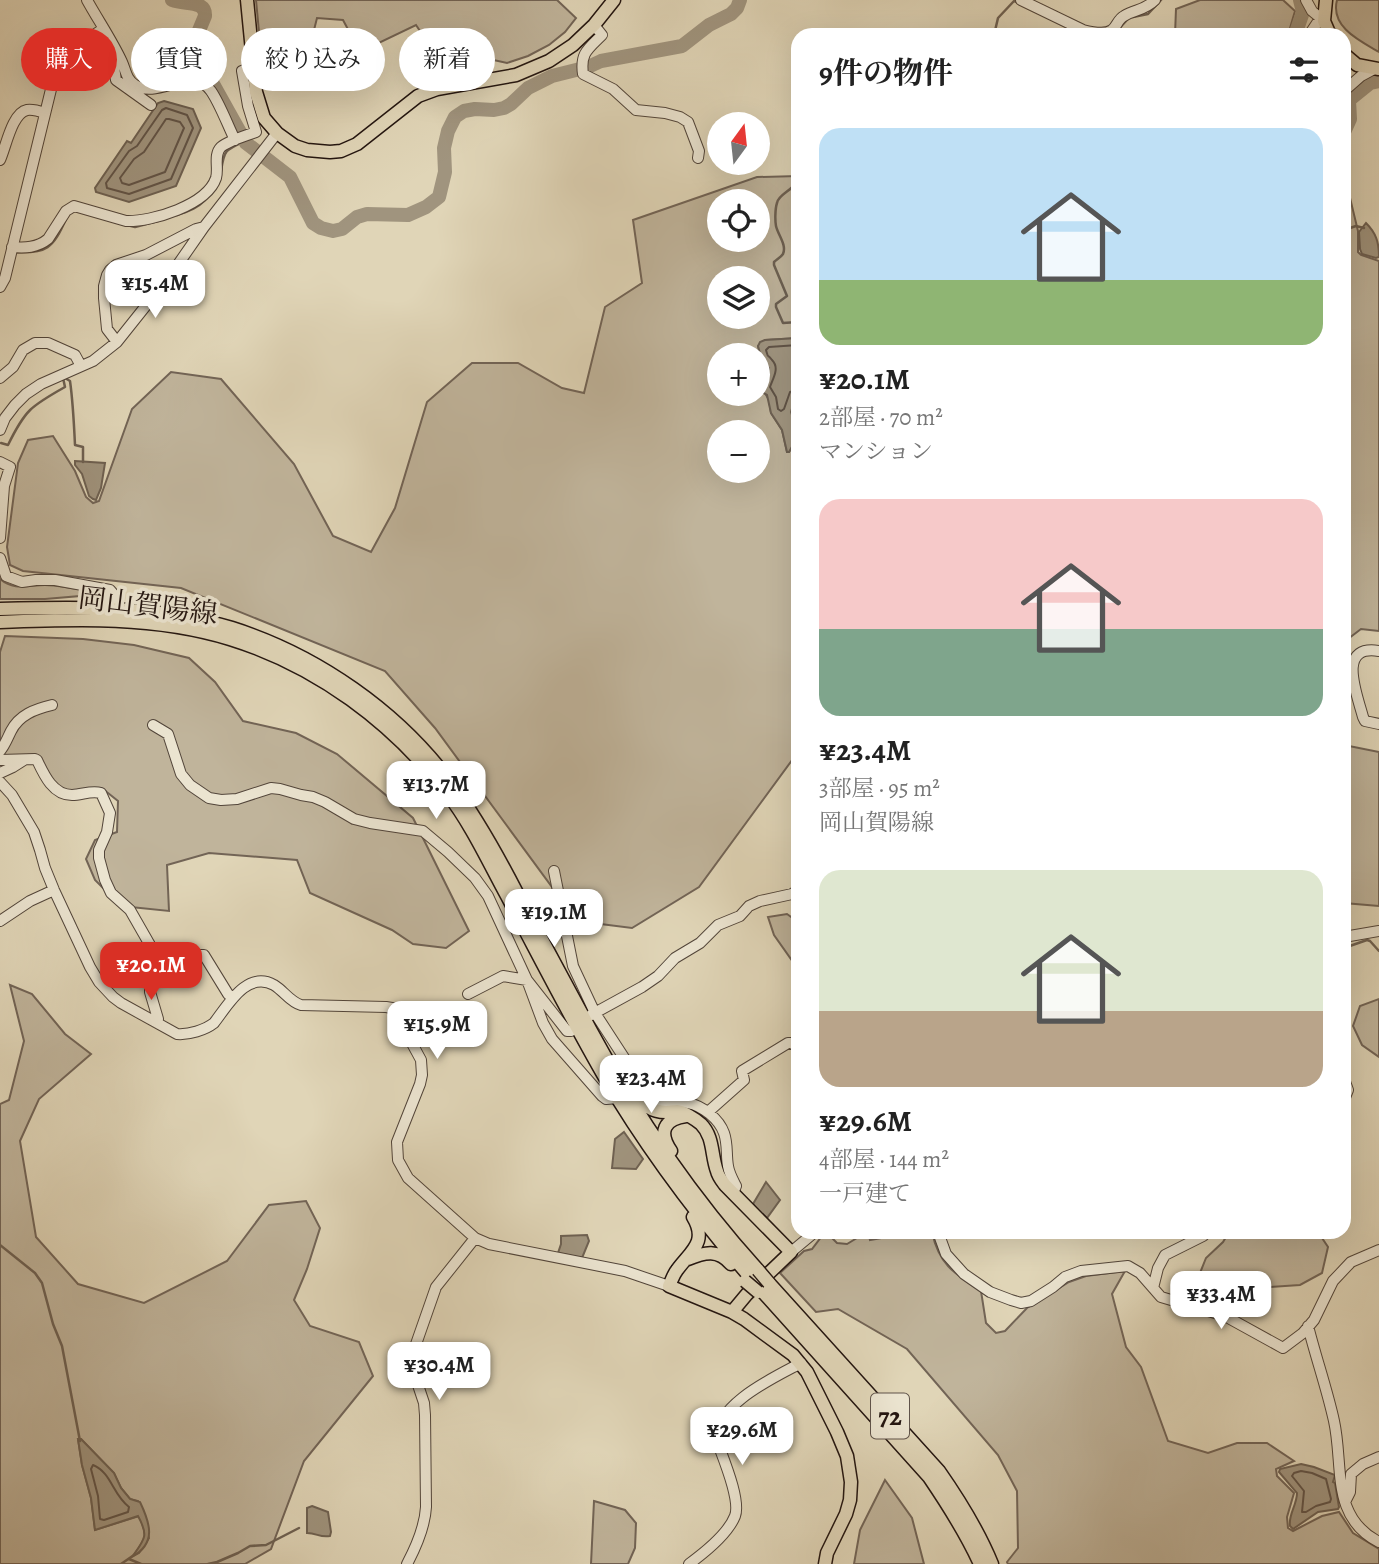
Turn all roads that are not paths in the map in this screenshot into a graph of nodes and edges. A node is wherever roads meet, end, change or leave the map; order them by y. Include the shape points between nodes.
1 (87, 0) edge
2 (247, 0) edge
3 (614, 0) edge
4 (1021, 0) edge
5 (1155, 0) edge
6 (1306, 0) edge
7 (1326, 0) edge
8 (1324, 21) junction
9 (594, 25) junction
10 (99, 28) edge
11 (250, 28) edge
12 (1079, 28) edge
13 (1113, 28) edge
14 (1314, 28) edge
15 (1327, 28) edge
16 (117, 55) edge
17 (1351, 60) edge
18 (1376, 69) edge
19 (117, 81) edge
20 (1351, 85) edge
21 (50, 91) edge
22 (245, 91) edge
23 (256, 91) edge
24 (151, 105) dead end
25 (45, 113) junction
26 (276, 133) junction
27 (239, 139) junction
28 (698, 158) dead end
29 (0, 160) edge
30 (204, 228) junction
31 (11, 251) junction
32 (0, 287) edge
33 (117, 342) junction
34 (81, 366) junction
35 (0, 378) edge
36 (3, 416) edge
37 (0, 430) edge
38 (0, 462) edge
39 (0, 538) edge
40 (0, 558) edge
41 (0, 609) edge
42 (117, 609) junction
43 (0, 622) edge
44 (1379, 651) edge
45 (52, 705) dead end
46 (1379, 724) edge
47 (153, 725) dead end
48 (0, 751) edge
49 (25, 759) junction
50 (0, 760) edge
51 (0, 772) edge
52 (0, 782) edge
53 (554, 871) dead end
54 (54, 890) junction
55 (791, 894) edge
56 (0, 921) edge
57 (1379, 932) edge
58 (1351, 936) edge
59 (150, 951) junction
60 (527, 980) junction
61 (468, 994) dead end
62 (233, 998) junction
63 (587, 1022) junction
64 (157, 1023) junction
65 (791, 1042) edge
66 (618, 1098) junction
67 (708, 1112) junction
68 (687, 1116) junction
69 (656, 1158) junction
70 (733, 1193) junction
71 (718, 1224) junction
72 (475, 1238) junction
73 (807, 1239) edge
74 (941, 1239) edge
75 (1197, 1239) edge
76 (1379, 1250) edge
77 (791, 1252) junction
78 (687, 1259) junction
79 (751, 1276) junction
80 (669, 1286) junction
81 (1153, 1287) junction
82 (763, 1288) junction
83 (732, 1312) junction
84 (1308, 1326) junction
85 (801, 1363) junction
86 (1379, 1457) edge
87 (1345, 1502) junction
88 (1379, 1542) edge
89 (407, 1564) edge
90 (689, 1564) edge
91 (825, 1564) edge
92 (980, 1564) edge
93 (992, 1564) edge

1 - 10 street
2 - 11 main road
3 - 9 main road
4 - 12 street
5 - 13 street via 1120,18
6 - 8 street
7 - 8 main road
8 - 14 street
8 - 15 main road
9 - 26 main road via 573,45 533,69 418,96 357,144 341,151 307,150
9 - 28 street via 602,35 585,51 583,69 636,110 665,113 688,122
16 - 27 street via 128,79 144,89 188,80 204,84
17 - 18 main road
18 - 20 street
19 - 24 street
21 - 25 street
22 - 27 street via 256,132
23 - 26 main road via 261,110
25 - 29 street via 31,110 19,115
25 - 31 street
26 - 30 street
27 - 31 street via 219,148 210,187 185,207 145,221 126,221 74,206 44,243
30 - 33 street
30 - 33 street via 110,270 104,286 107,329
31 - 32 street
33 - 34 street
34 - 35 street via 75,355 35,343 23,350
34 - 36 street via 41,384
36 - 37 street
38 - 39 street via 10,467
40 - 42 street via 6,576 14,580 55,580 110,590
41 - 42 main road, 岡山賀陽線 / 72
42 - 63 main road, 岡山賀陽線 / 72 via 232,628 327,670 365,696 450,780 491,844
43 - 63 main road, 岡山賀陽線 / 72 via 120,620 177,627 230,639 278,657 351,699 393,733 449,794
44 - 46 street via 1360,652 1354,657 1352,671 1365,721
45 - 48 street via 17,721
47 - 60 street via 168,734 181,774 209,798 237,799 280,789 313,797 354,819 423,831 475,878 488,896
49 - 50 street
49 - 51 street
49 - 59 street via 37,760 46,779 61,793 96,791 104,797 110,813 99,850 105,880 130,911
52 - 54 street via 34,832
53 - 63 street
54 - 56 street
54 - 64 street via 99,982 113,998
55 - 63 street via 760,901 718,925 659,976
57 - 58 street
59 - 62 street via 186,960 204,955
59 - 64 street via 150,992
60 - 61 street via 503,976
60 - 63 street via 567,1031
60 - 66 street via 552,1039 601,1096
62 - 64 street via 210,1027 184,1035
62 - 72 street via 245,986 262,982 301,1005 392,1008 422,1066 420,1084 397,1142 398,1160 408,1178
63 - 66 main road, 岡山賀陽線 / 72
63 - 67 street via 655,1100 688,1103
63 - 68 main road, 岡山賀陽線 / 72 via 641,1102 651,1110 679,1111
63 - 71 main road, 岡山賀陽線 / 72 via 641,1118
65 - 67 street via 742,1071 744,1080
66 - 69 main road, 岡山賀陽線 / 72
67 - 70 street via 724,1132 728,1169 736,1186
68 - 70 main road via 709,1136 717,1172
68 - 71 main road, 岡山賀陽線 / 72 via 666,1124 667,1146 709,1203
69 - 78 main road, 岡山賀陽線 / 72 via 659,1170 700,1230
69 - 79 main road, 岡山賀陽線 / 72
70 - 77 main road
71 - 79 main road, 岡山賀陽線 / 72
72 - 80 street via 625,1271
72 - 89 street via 436,1287 412,1361 424,1403 426,1507
73 - 77 street
74 - 81 street via 946,1254 964,1274 990,1292 1021,1303 1042,1296 1065,1277 1082,1271 1128,1266
75 - 81 street via 1165,1255
76 - 84 street via 1351,1262 1333,1281
77 - 83 main road
78 - 79 main road, 岡山賀陽線 / 72 via 718,1254
78 - 80 main road, 岡山賀陽線 / 72
79 - 82 main road, 岡山賀陽線 / 72, bridge
80 - 83 main road, 72
81 - 84 street via 1161,1297 1225,1316 1283,1348
82 - 92 main road, 岡山賀陽線 / 72 via 929,1477
82 - 93 main road, 岡山賀陽線 / 72 via 939,1471 982,1539
83 - 85 main road, 72
84 - 87 street via 1338,1439
85 - 90 street via 751,1391 720,1423 717,1441 734,1490 736,1515 714,1543
85 - 91 main road, 72 via 847,1456 850,1500
86 - 87 street via 1351,1474
87 - 88 street via 1356,1525

